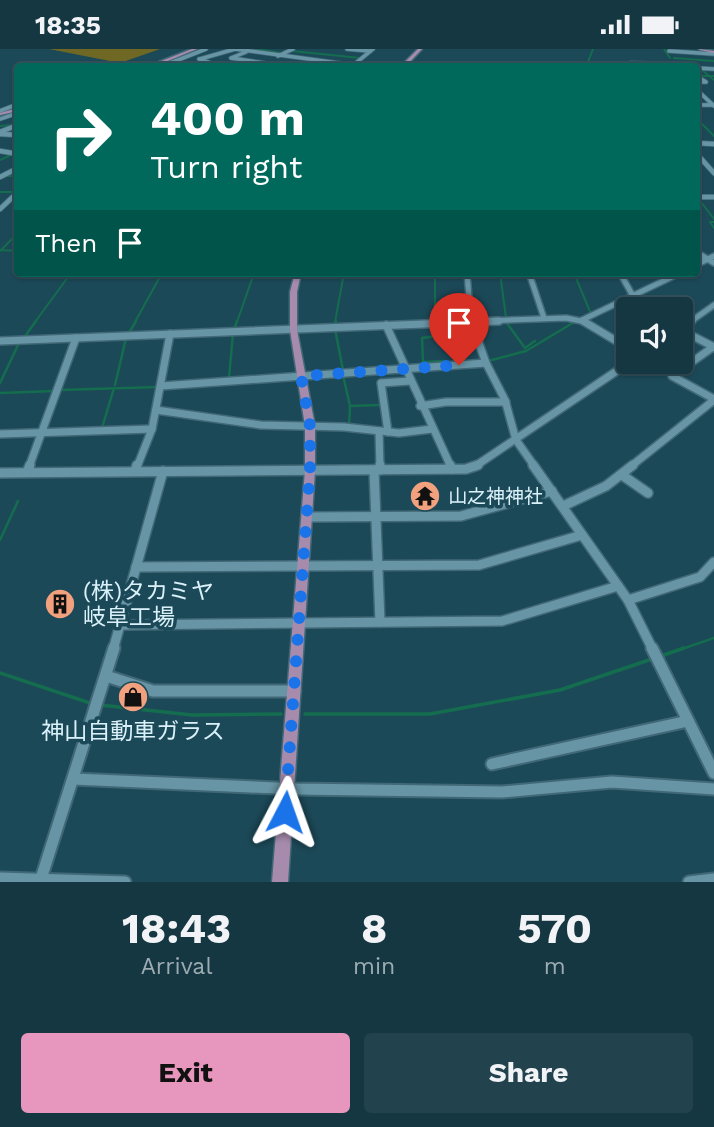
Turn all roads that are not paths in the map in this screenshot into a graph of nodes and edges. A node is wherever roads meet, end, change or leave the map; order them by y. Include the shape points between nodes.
1 (195, 49) edge
2 (206, 49) edge
3 (293, 49) edge
4 (347, 49) edge
5 (420, 49) edge
6 (701, 49) edge
7 (372, 50) edge
8 (669, 50) edge
9 (249, 51) junction
10 (694, 51) edge
11 (714, 53) edge
12 (186, 56) junction
13 (276, 57) junction
14 (200, 59) junction
15 (313, 61) junction
16 (207, 62) junction
17 (158, 63) edge
18 (170, 63) edge
19 (204, 63) edge
20 (210, 63) edge
21 (264, 63) joint
22 (310, 63) edge
23 (329, 63) edge
24 (356, 63) edge
25 (406, 63) edge
26 (700, 93) edge
27 (10, 99) dead end
28 (14, 103) edge
29 (714, 105) edge
30 (700, 157) edge
31 (714, 173) edge
32 (14, 196) edge
33 (700, 197) edge
34 (705, 197) junction
35 (714, 197) edge
36 (714, 205) edge
37 (0, 209) edge
38 (297, 277) edge
39 (467, 277) edge
40 (530, 277) edge
41 (622, 277) edge
42 (672, 277) edge
43 (633, 296) junction
44 (714, 305) edge
45 (544, 318) junction
46 (582, 320) junction
47 (471, 321) junction
48 (693, 321) edge
49 (386, 325) junction
50 (293, 329) junction
51 (170, 334) junction
52 (693, 336) edge
53 (76, 338) junction
54 (0, 341) edge
55 (616, 341) edge
56 (714, 347) edge
57 (486, 363) junction
58 (405, 368) junction
59 (616, 372) edge
60 (301, 376) junction
61 (410, 381) junction
62 (161, 386) junction
63 (714, 400) edge
64 (506, 402) junction
65 (420, 406) junction
66 (156, 410) junction
67 (310, 426) junction
68 (152, 429) junction
69 (432, 429) junction
70 (41, 432) junction
71 (383, 432) junction
72 (0, 434) edge
73 (516, 440) junction
74 (452, 469) junction
75 (310, 470) junction
76 (377, 470) junction
77 (135, 471) junction
78 (163, 471) junction
79 (27, 472) junction
80 (0, 473) edge
81 (622, 475) junction
82 (552, 491) junction
83 (648, 493) dead end
84 (563, 506) junction
85 (375, 516) junction
86 (307, 517) junction
87 (582, 534) junction
88 (714, 562) edge
89 (304, 565) junction
90 (377, 565) junction
91 (136, 567) junction
92 (618, 586) junction
93 (628, 600) junction
94 (380, 622) junction
95 (300, 623) junction
96 (121, 625) junction
97 (106, 676) junction
98 (295, 691) junction
99 (688, 721) junction
100 (492, 764) dead end
101 (714, 773) edge
102 (74, 779) junction
103 (287, 789) junction
104 (714, 789) edge
105 (0, 878) edge
106 (41, 880) edge
107 (713, 880) edge
108 (125, 882) edge
109 (280, 882) edge
110 (689, 882) edge

1 - 17 main road
2 - 12 street
3 - 13 street
4 - 7 street
5 - 25 main road
6 - 11 main road
7 - 24 street
8 - 10 street
9 - 13 street
9 - 14 street via 223,51
9 - 21 street via 231,58
10 - 11 street
12 - 14 street
12 - 18 street
13 - 15 street
13 - 21 street
14 - 16 street
15 - 22 street
15 - 23 street
16 - 19 street
16 - 20 street
26 - 29 street
27 - 28 street
30 - 31 street
32 - 37 street
33 - 34 street
34 - 35 street
34 - 36 street
38 - 50 main road
39 - 47 street
40 - 45 street
41 - 43 street
42 - 43 street
43 - 46 street
44 - 48 street
45 - 46 street
45 - 47 street
46 - 55 street
47 - 49 street
47 - 57 street
49 - 50 street
49 - 58 street
50 - 51 street
50 - 60 main road
51 - 53 street
51 - 62 street
52 - 56 street
53 - 54 street
53 - 70 street
56 - 63 street via 672,376
57 - 58 street
57 - 64 street
58 - 60 street
58 - 61 street
59 - 73 street
60 - 62 street
60 - 67 main road
61 - 65 street
61 - 71 street via 381,383
62 - 66 street
63 - 81 street
64 - 65 street
64 - 73 street
65 - 69 street
66 - 67 street via 247,424
66 - 68 street
67 - 71 street
67 - 75 main road
68 - 70 street
68 - 77 street
69 - 71 street
69 - 74 street
70 - 72 street
70 - 79 street
71 - 76 street
73 - 74 street via 476,466
73 - 82 street
74 - 76 street
75 - 76 street
75 - 78 street
75 - 86 main road
76 - 85 street
77 - 78 street
77 - 79 street
78 - 91 street
79 - 80 street
81 - 83 street
81 - 84 street via 582,500
82 - 84 street
82 - 85 street via 471,515
84 - 87 street
85 - 86 street
85 - 90 street
86 - 89 main road
87 - 90 street via 479,565
87 - 92 street
88 - 93 street via 700,577
89 - 90 street
89 - 91 street
89 - 95 main road
90 - 94 street
91 - 96 street
92 - 93 street
92 - 94 street via 502,621
93 - 99 street
94 - 95 street
95 - 96 street
95 - 98 main road
96 - 97 street
97 - 98 street via 153,691
97 - 102 street
98 - 103 main road
99 - 100 street
99 - 101 street
102 - 103 street
102 - 106 street
103 - 104 street via 502,792 612,782
103 - 109 main road
105 - 106 street
106 - 108 street
107 - 110 street

